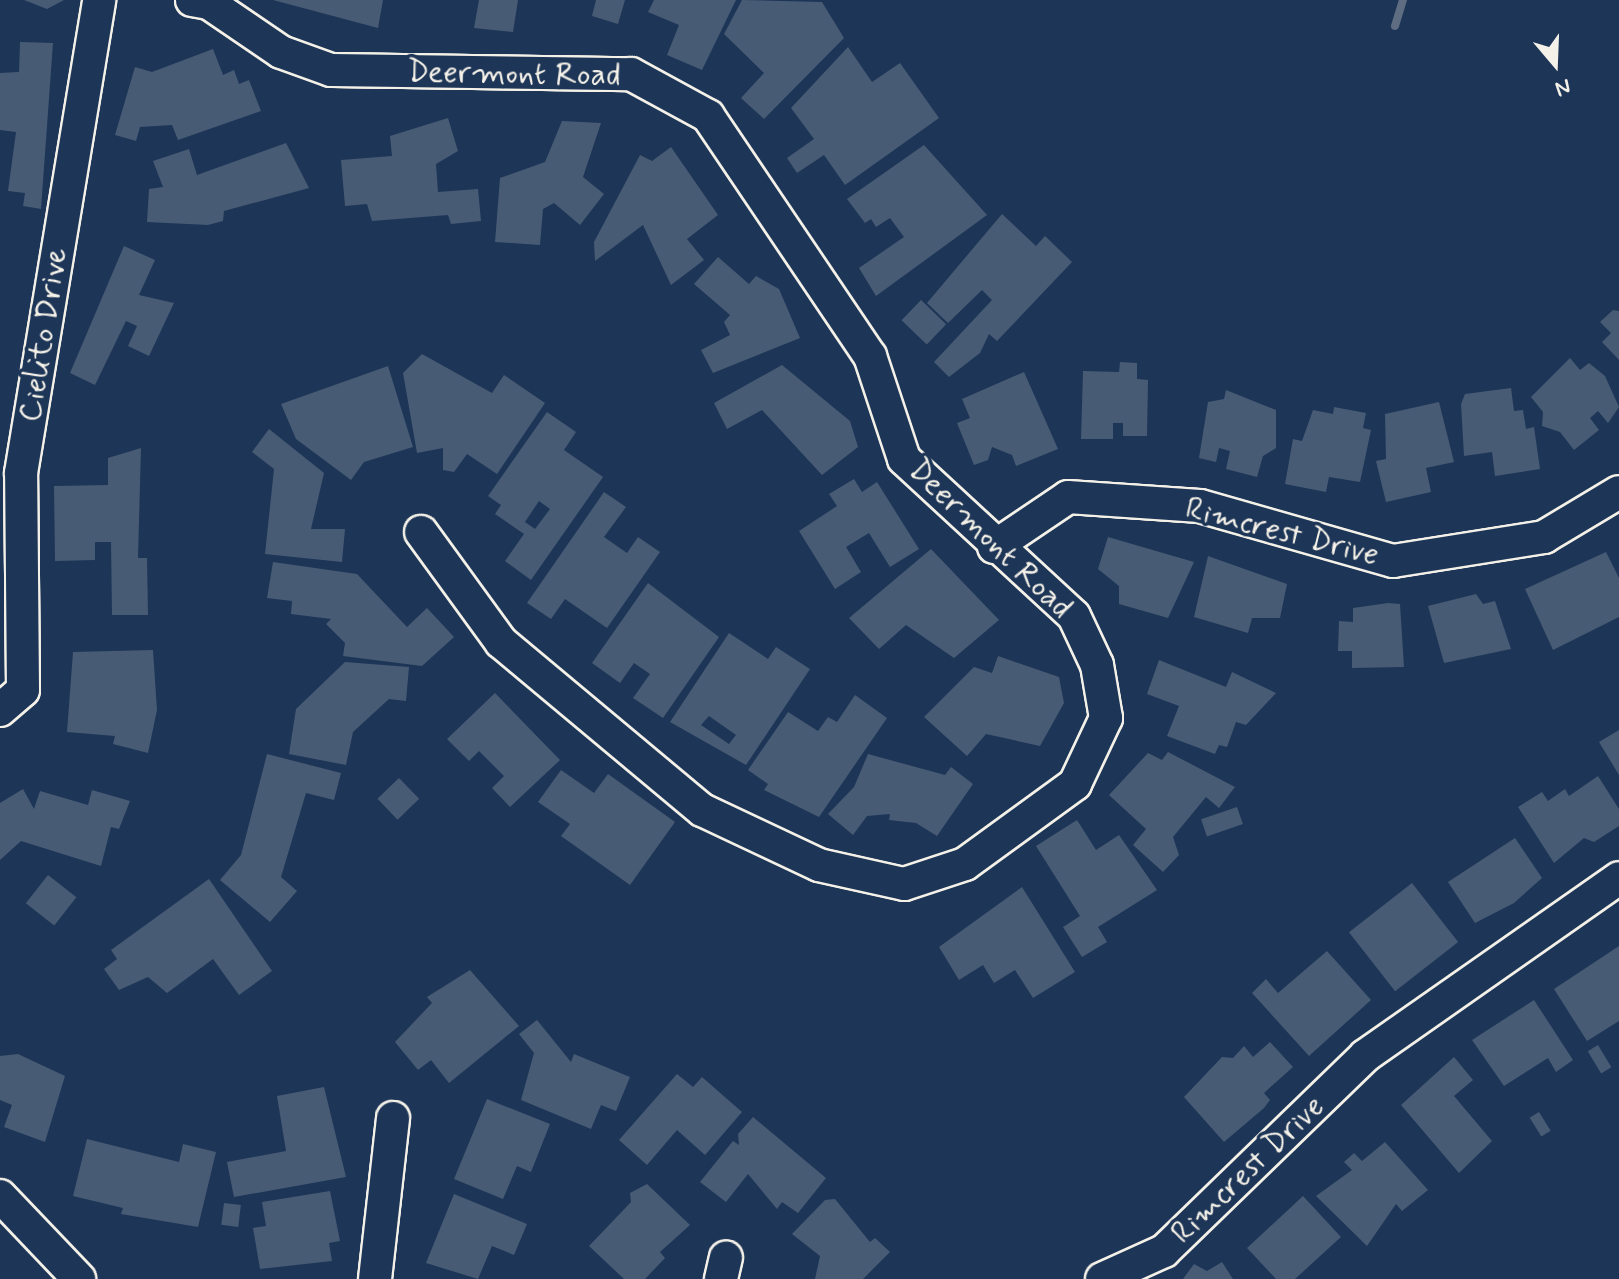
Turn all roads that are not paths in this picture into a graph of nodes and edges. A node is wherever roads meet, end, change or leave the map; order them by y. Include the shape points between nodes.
1 (99, 0) edge
2 (192, 0) edge
3 (1619, 492) edge
4 (421, 532) dead end
5 (994, 547) junction
6 (0, 710) edge
7 (1619, 878) edge
8 (393, 1118) dead end
9 (0, 1196) edge
10 (79, 1279) edge
11 (375, 1279) edge
12 (1102, 1279) edge

1 - 6 street, Cielito Drive via 21,473 23,690
2 - 5 street, Deermont Road via 209,3 281,52 331,70 631,74 708,116 870,356 904,459
3 - 5 street, Rimcrest Drive via 1544,537 1393,561 1200,506 1068,497
4 - 5 street, Deermont Road via 501,642 702,810 819,865 904,884 965,864 1075,784 1106,718 1097,665 1074,616
7 - 12 street, Rimcrest Drive via 1365,1056 1164,1251
8 - 11 street
9 - 10 street

